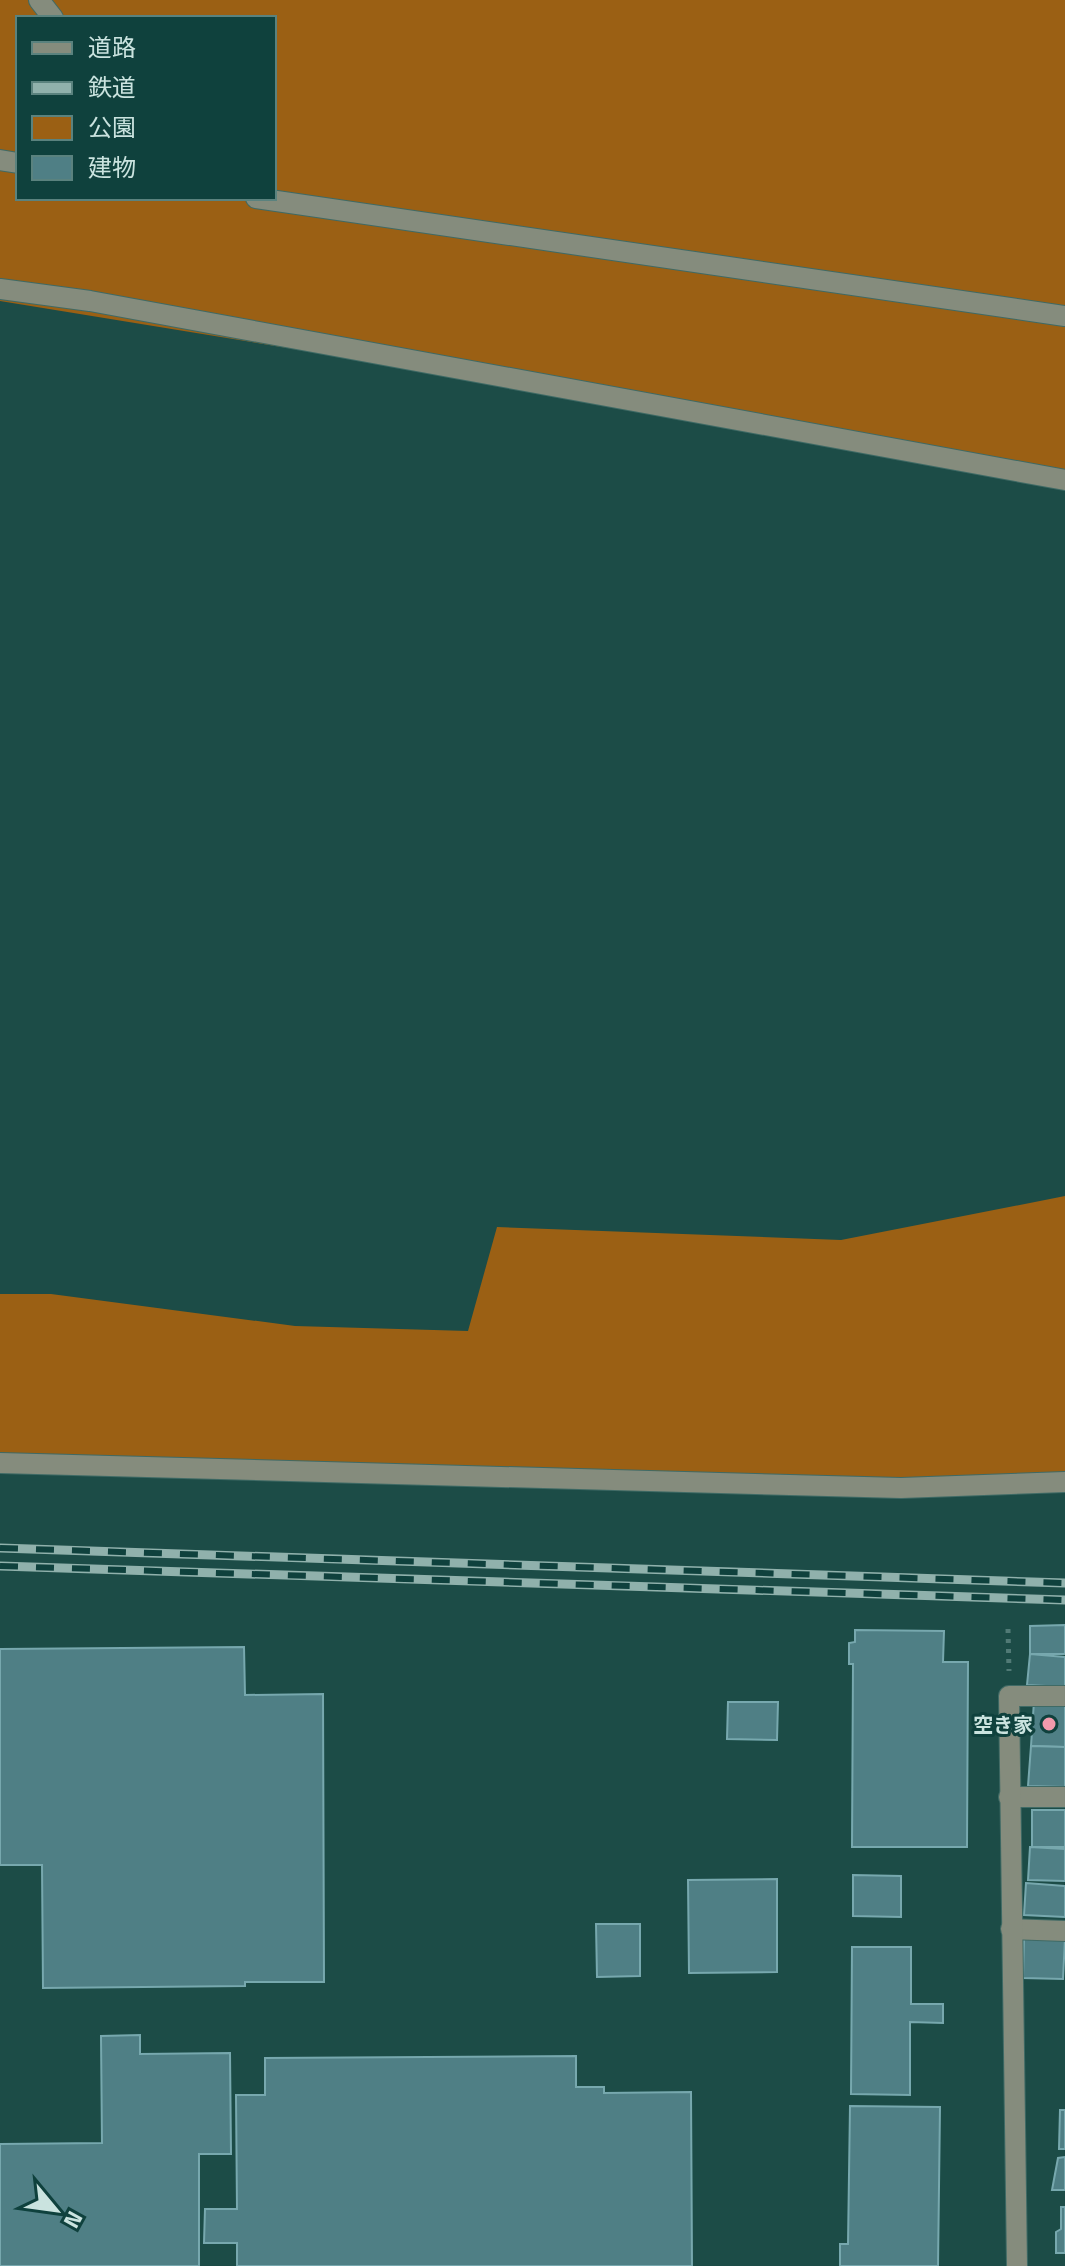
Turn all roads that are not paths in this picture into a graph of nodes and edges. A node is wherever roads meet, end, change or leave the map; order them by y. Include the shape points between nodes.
1 (39, 0) edge
2 (51, 16) edge
3 (270, 200) edge
4 (0, 289) edge
5 (1065, 316) edge
6 (1065, 480) edge
7 (0, 1463) edge
8 (1065, 1482) edge
9 (1065, 1696) edge
10 (1009, 1797) junction
11 (1065, 1797) edge
12 (1011, 1929) junction
13 (1065, 1931) edge
14 (1017, 2266) edge

1 - 2 street
3 - 5 street
4 - 6 street
7 - 8 street via 901,1488
9 - 10 street via 1009,1696
10 - 11 street
10 - 12 street
12 - 13 street
12 - 14 street

